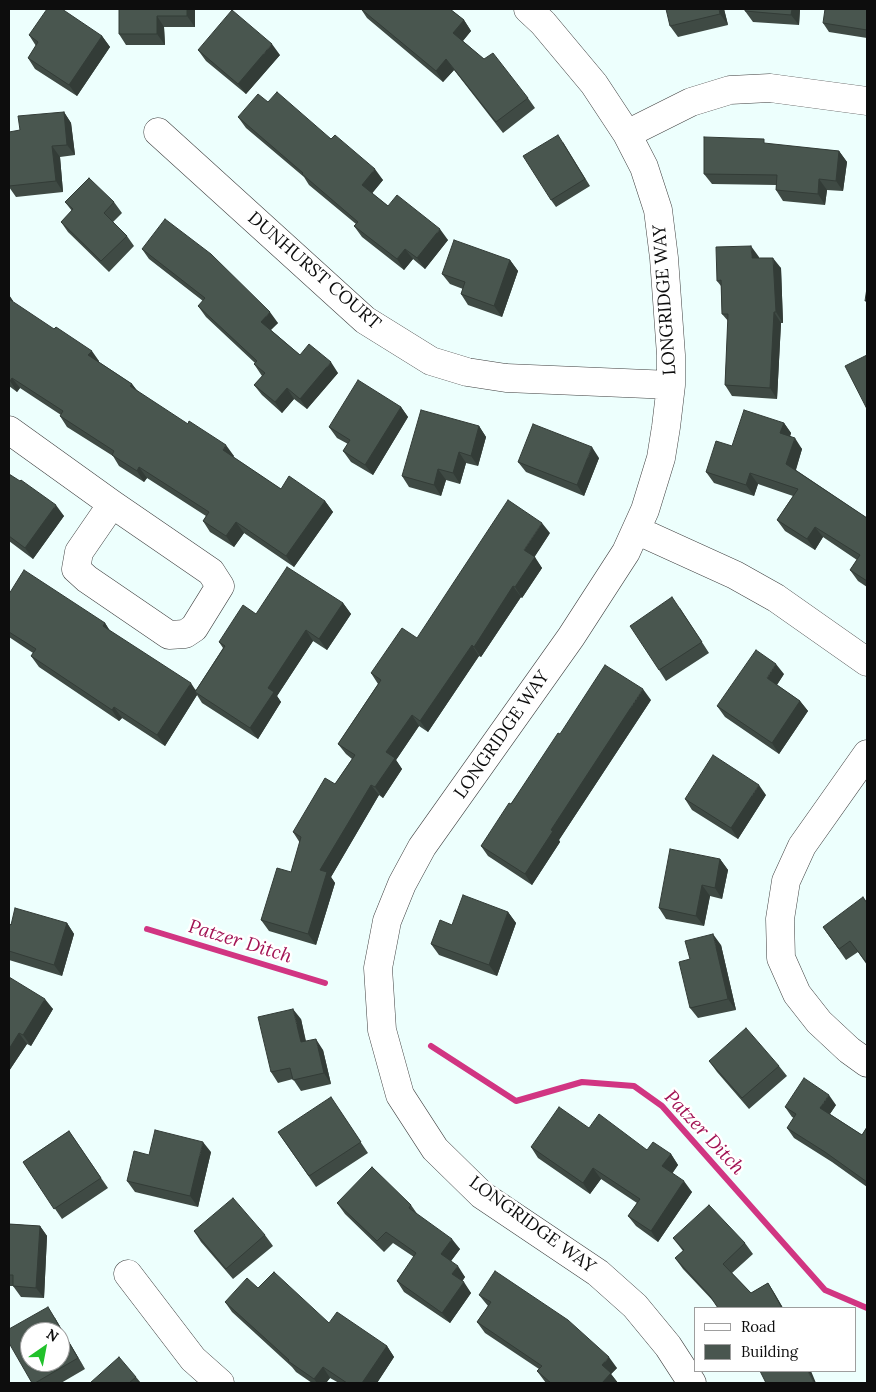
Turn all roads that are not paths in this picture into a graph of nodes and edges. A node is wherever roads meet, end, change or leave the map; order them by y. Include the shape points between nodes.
1 (528, 9) edge
2 (867, 101) edge
3 (158, 132) dead end
4 (627, 134) junction
5 (671, 385) junction
6 (9, 430) edge
7 (112, 504) junction
8 (636, 530) junction
9 (867, 662) edge
10 (867, 754) edge
11 (867, 1063) edge
12 (128, 1274) dead end
13 (220, 1383) edge
14 (692, 1383) edge

1 - 4 street, LONGRIDGE WAY via 594,84
2 - 4 street via 770,88 730,90 691,102
3 - 5 street, DUNHURST COURT via 365,320 431,361 467,372 506,378
4 - 5 street, LONGRIDGE WAY via 644,167 658,210
5 - 8 street, LONGRIDGE WAY via 660,458
6 - 7 street
7 - 7 street via 211,572 220,586 194,628 184,634 169,635 76,569 79,552
8 - 9 street via 735,575 776,598
8 - 14 street, LONGRIDGE WAY via 626,552 571,637 422,847 402,884 387,921 378,968 382,1030 400,1095 435,1149 482,1195 598,1272 635,1306 668,1346
10 - 11 street via 802,846 786,881 780,920 781,958 797,994 819,1022
12 - 13 street via 193,1359

